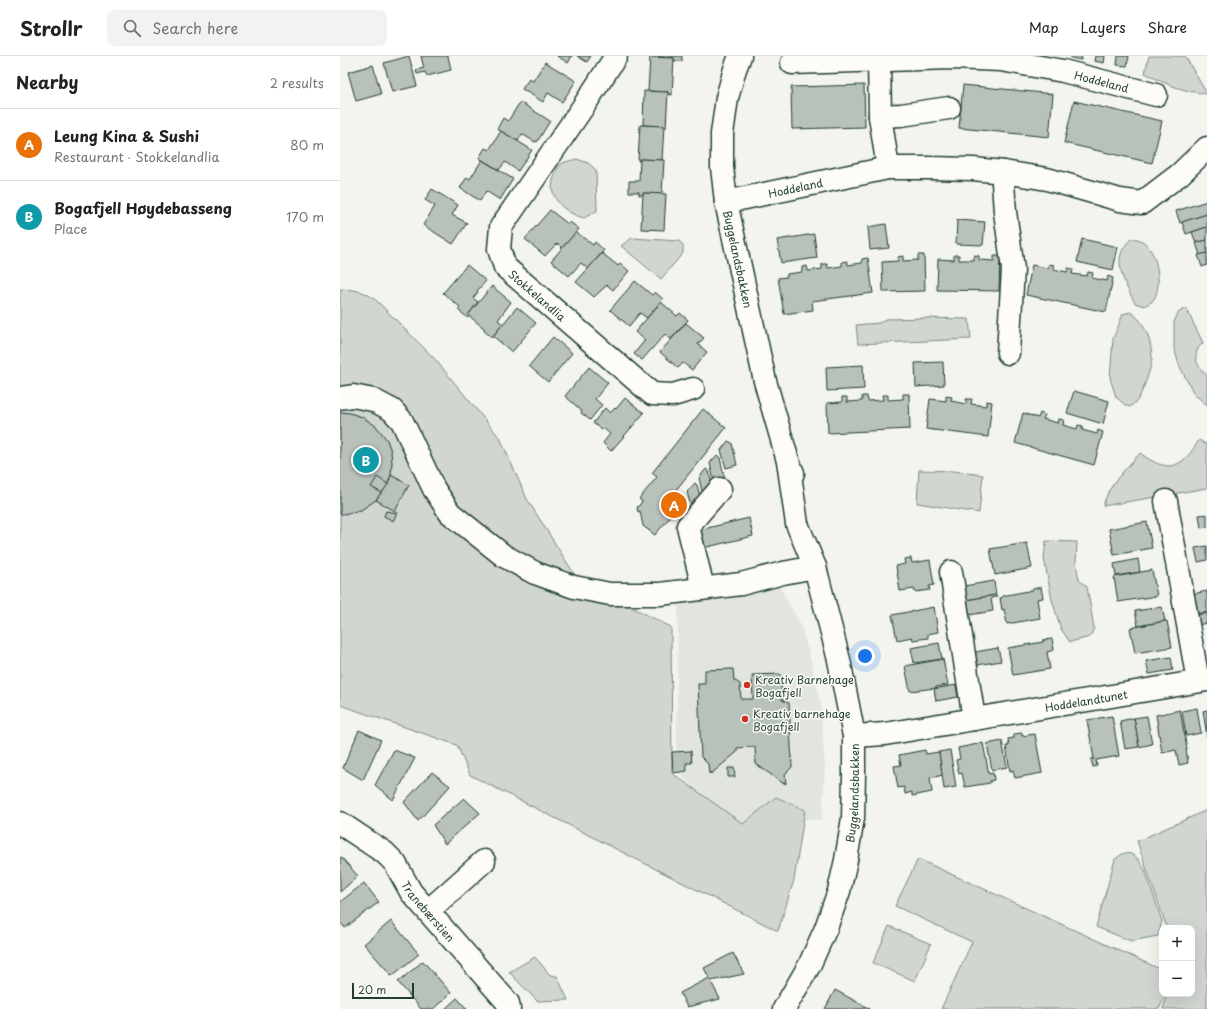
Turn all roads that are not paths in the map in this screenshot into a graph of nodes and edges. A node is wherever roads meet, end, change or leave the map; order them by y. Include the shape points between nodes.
1 (616, 56) edge
2 (740, 56) edge
3 (879, 60) junction
4 (792, 63) dead end
5 (1156, 95) dead end
6 (949, 108) dead end
7 (880, 116) junction
8 (1207, 148) edge
9 (888, 168) junction
10 (1004, 172) junction
11 (726, 202) junction
12 (1008, 353) dead end
13 (693, 389) dead end
14 (340, 398) edge
15 (720, 489) dead end
16 (1166, 501) dead end
17 (815, 567) junction
18 (951, 572) dead end
19 (703, 588) junction
20 (1203, 681) edge
21 (974, 719) junction
22 (854, 736) junction
23 (340, 823) edge
24 (484, 861) dead end
25 (428, 911) junction
26 (509, 1009) edge
27 (784, 1009) edge

1 - 13 street, Stokkelandlia via 501,227 499,249 505,267 652,394 673,395
2 - 11 street, Buggelandsbakken via 727,98 722,134
3 - 4 street, Hoddeland
3 - 5 street, Hoddeland via 1001,60 1063,71
3 - 7 street
6 - 7 street
7 - 9 street
8 - 10 street, Hoddeland via 1180,174 1142,203 1120,200 1047,179
9 - 10 street, Hoddeland
9 - 11 street, Hoddeland
10 - 12 street via 1005,212 1013,269
11 - 17 street, Buggelandsbakken via 765,381 788,461 812,520
14 - 19 street via 353,396 373,400 392,410 402,421 434,489 450,513 504,556 535,573 574,587 610,594 660,594
15 - 19 street via 688,526
16 - 20 street, Hoddelandtunet
17 - 19 street via 741,584
17 - 22 street, Buggelandsbakken via 839,660
18 - 21 street
20 - 21 street, Hoddelandtunet
21 - 22 street, Hoddelandtunet via 885,734
22 - 27 street, Buggelandsbakken via 853,818 839,891 809,966
23 - 25 street, Tranebærstien via 385,853 395,863 411,892
24 - 25 street
25 - 26 street, Tranebærstien via 508,1003

